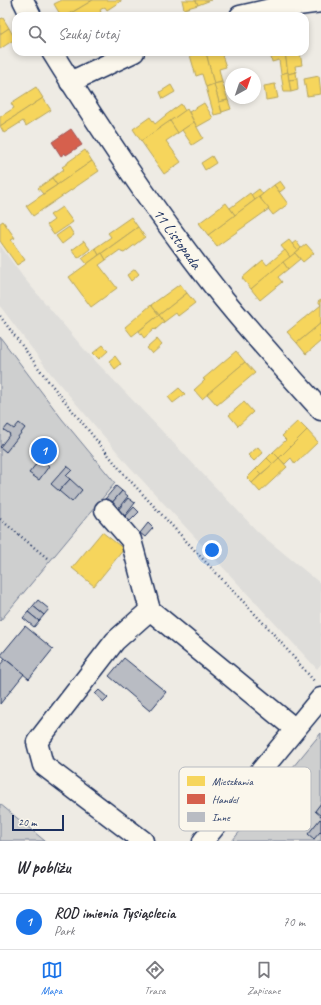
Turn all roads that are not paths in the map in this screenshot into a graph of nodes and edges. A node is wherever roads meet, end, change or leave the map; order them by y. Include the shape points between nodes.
1 (23, 0) edge
2 (321, 2) edge
3 (273, 4) edge
4 (29, 12) edge
5 (251, 12) edge
6 (54, 56) edge
7 (125, 56) edge
8 (70, 82) junction
9 (321, 410) edge
10 (105, 510) dead end
11 (150, 610) junction
12 (318, 690) edge
13 (295, 729) junction
14 (264, 767) edge
15 (211, 831) edge
16 (143, 841) edge
17 (203, 841) edge

1 - 4 street
2 - 3 street
3 - 5 street
6 - 8 street, 11 Listopada
7 - 8 street
8 - 9 street, 11 Listopada via 193,260 256,337
10 - 11 street via 131,540
11 - 13 street
11 - 16 street via 116,642 37,742 43,765
12 - 13 street
13 - 14 street
15 - 17 street

